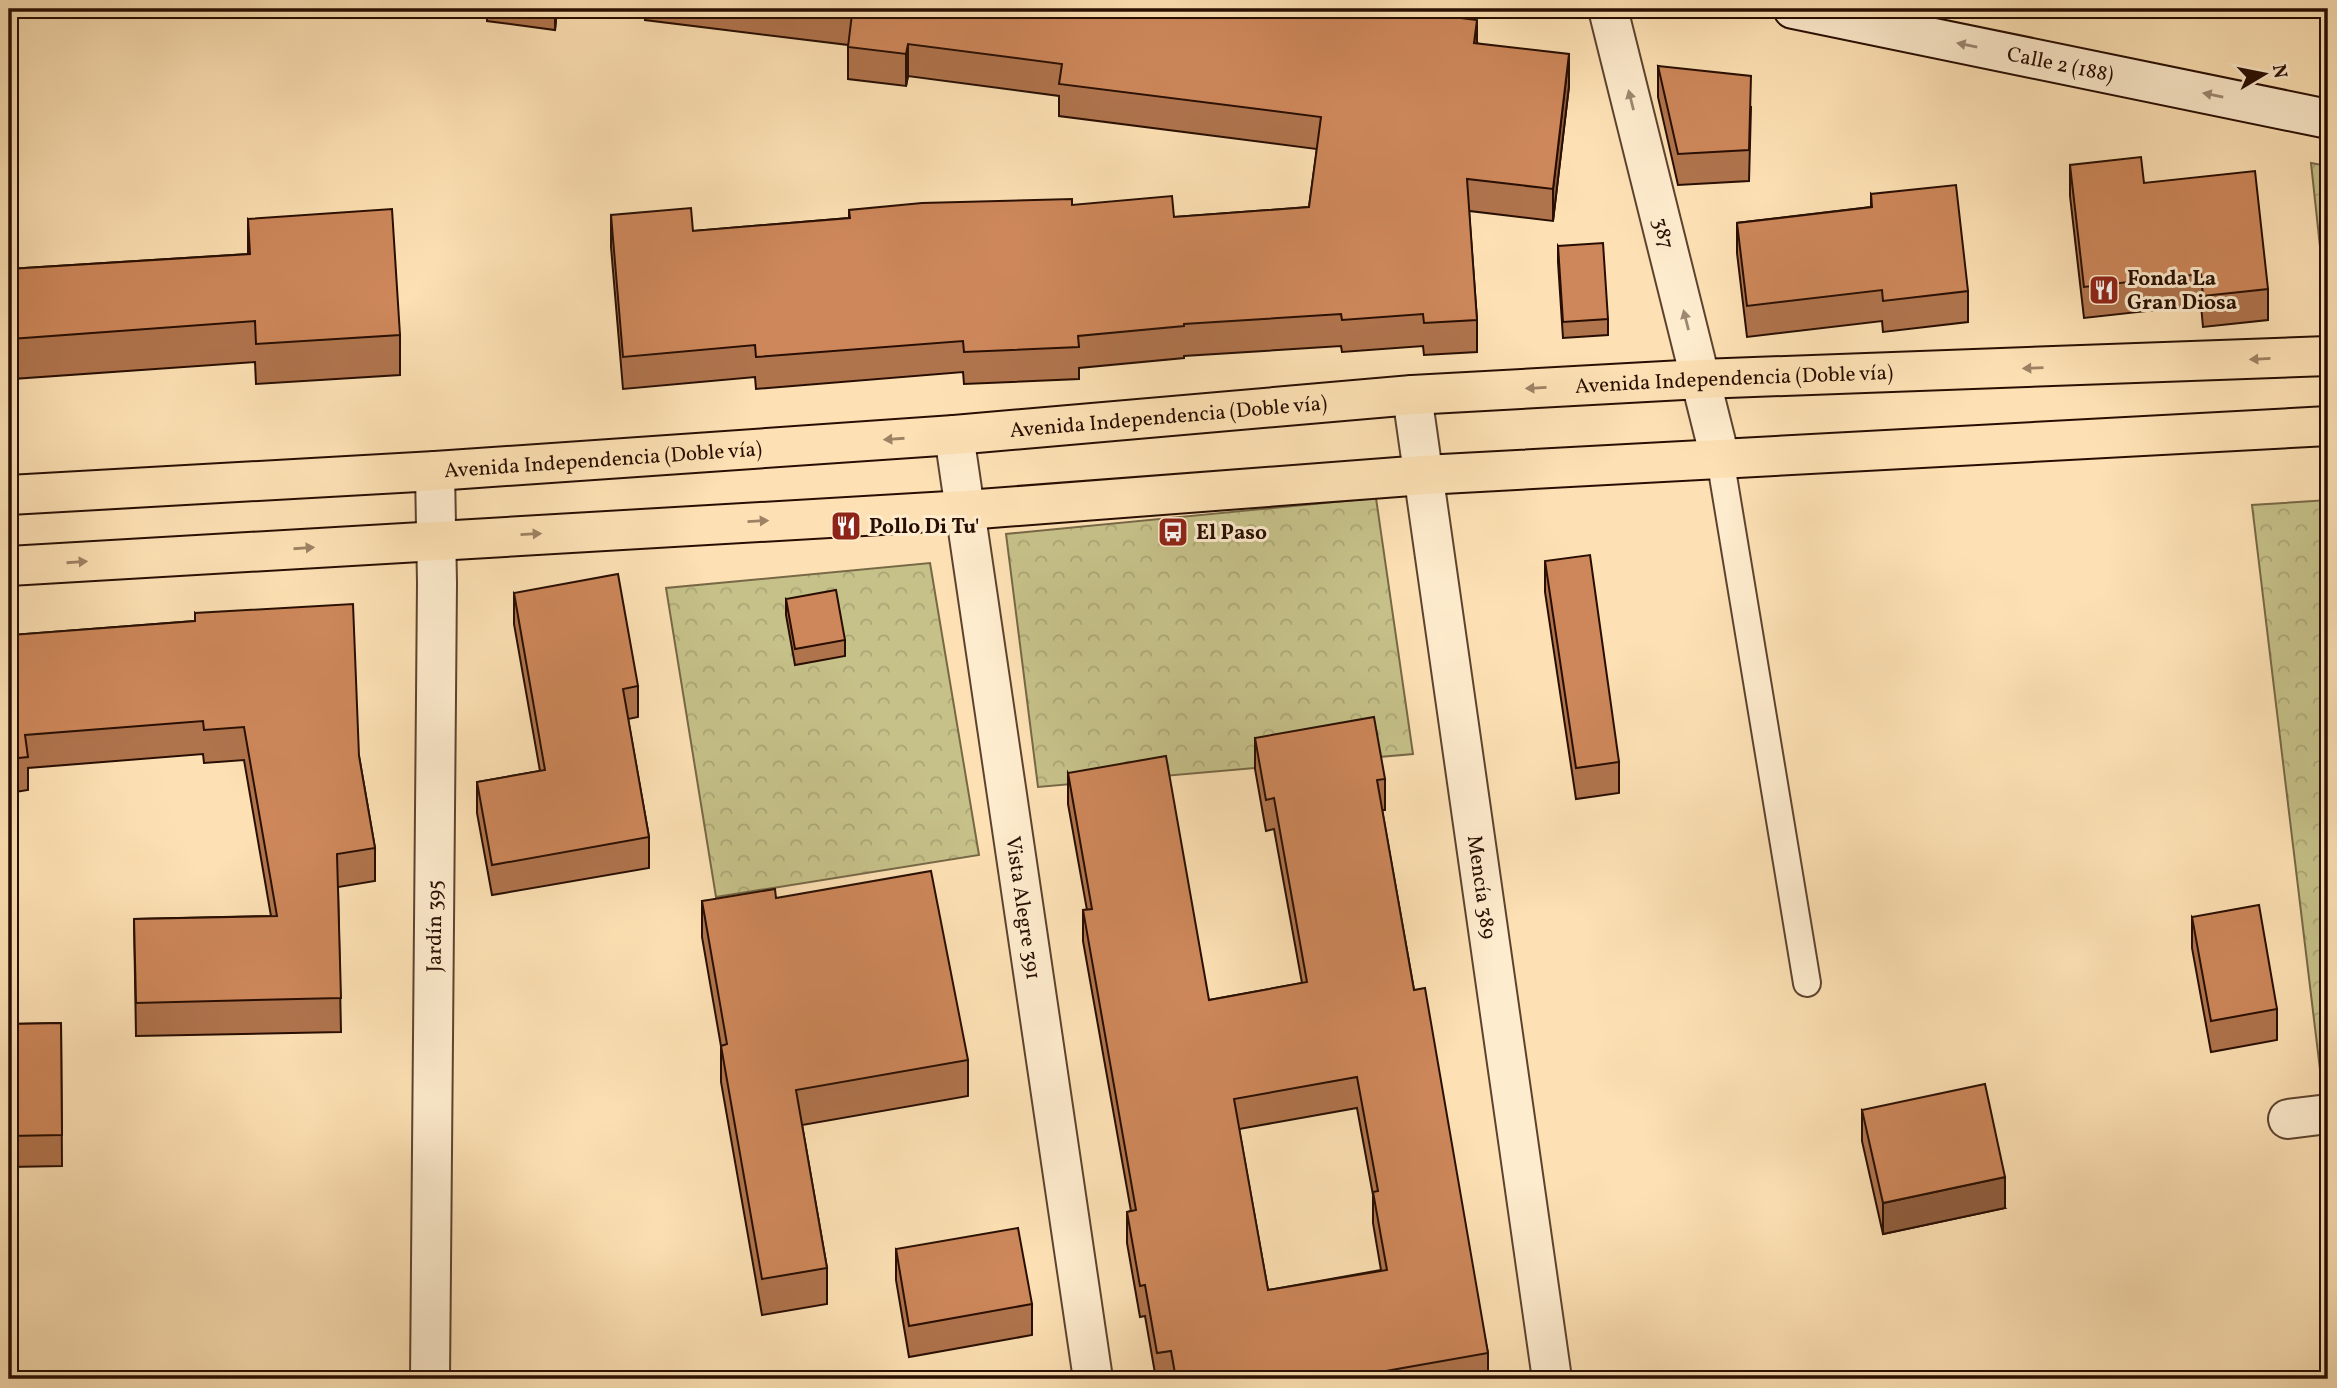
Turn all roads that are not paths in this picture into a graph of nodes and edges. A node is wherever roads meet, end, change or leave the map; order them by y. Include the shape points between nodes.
1 (1608, 9) edge
2 (1793, 9) edge
3 (2328, 119) edge
4 (2328, 356) edge
5 (1701, 379) junction
6 (1412, 395) junction
7 (2328, 426) edge
8 (954, 435) junction
9 (1720, 458) junction
10 (435, 471) junction
11 (1424, 475) junction
12 (9, 495) edge
13 (966, 510) junction
14 (437, 539) junction
15 (9, 566) edge
16 (1807, 983) dead end
17 (2328, 1114) edge
18 (2288, 1119) dead end
19 (430, 1379) edge
20 (1093, 1379) edge
21 (1552, 1379) edge

5 -> 1 street, 387
3 -> 2 street, Calle 2 (188)
4 -> 5 main road, Avenida Independencia (Doble vía)
5 -> 6 main road, Avenida Independencia (Doble vía)
5 - 9 street, 387
6 - 8 main road, Avenida Independencia (Doble vía)
6 - 11 street, Mencía 389
7 - 9 main road
8 -> 10 main road, Avenida Independencia (Doble vía)
8 - 13 street, Vista Alegre 391
9 - 11 main road
9 - 16 lane
10 - 12 main road, Avenida Independencia (Doble vía)
10 - 14 street, Jardín 395
11 - 13 main road
11 - 21 street, Mencía 389
14 -> 13 main road
13 - 20 street, Vista Alegre 391
15 -> 14 main road
14 - 19 street, Jardín 395
17 - 18 street

